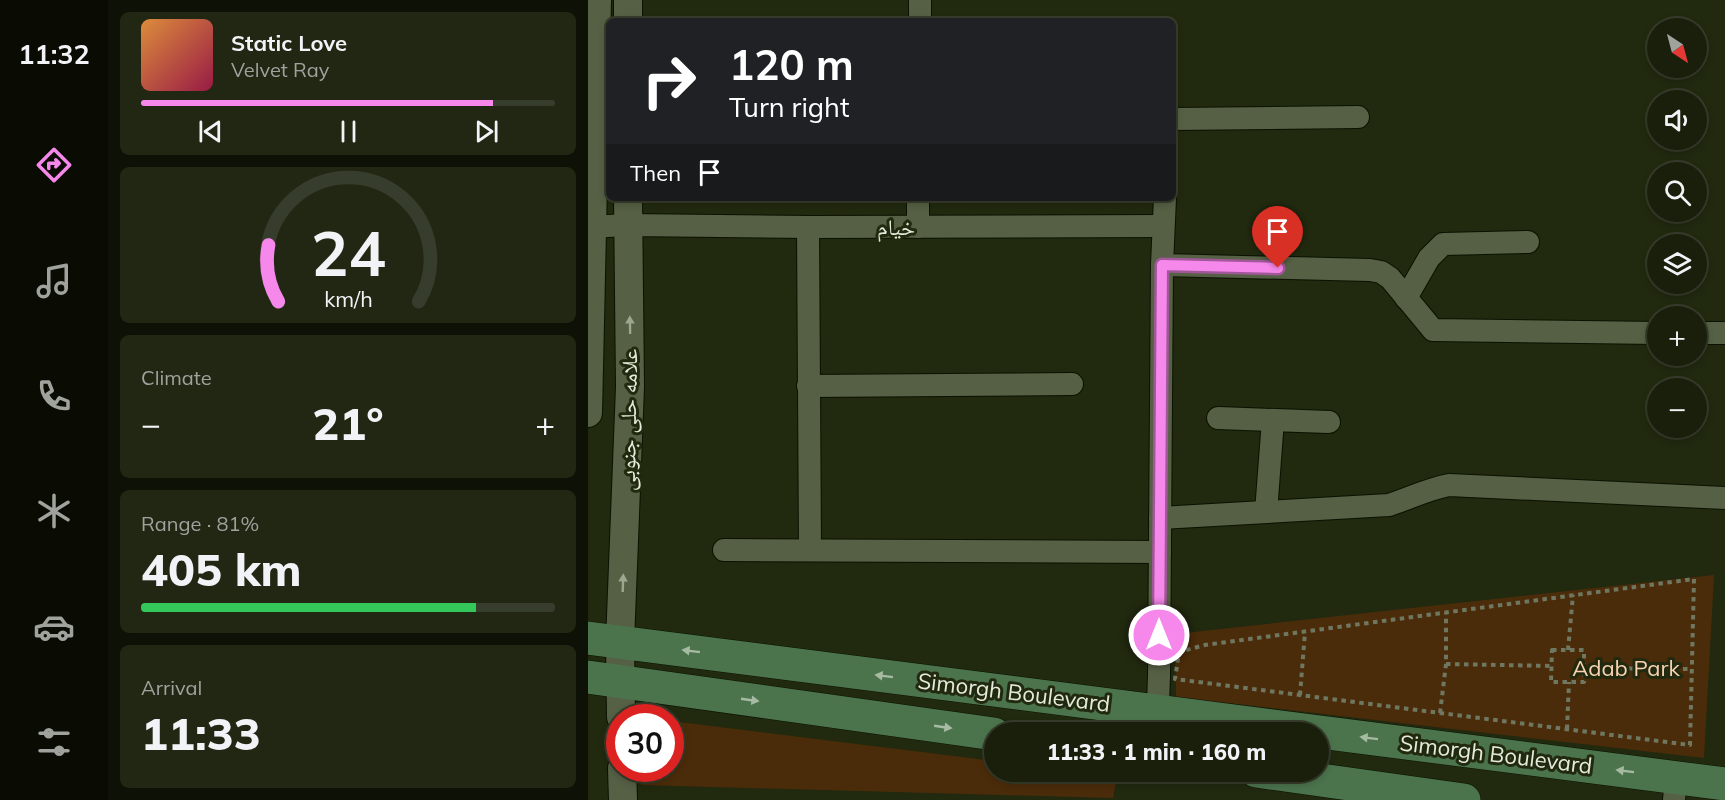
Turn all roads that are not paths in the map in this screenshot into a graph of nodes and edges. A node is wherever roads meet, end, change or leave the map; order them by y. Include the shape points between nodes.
1 (597, 0) edge
2 (628, 0) edge
3 (920, 0) edge
4 (628, 18) edge
5 (920, 18) edge
6 (591, 99) edge
7 (1358, 117) dead end
8 (1176, 119) edge
9 (918, 201) edge
10 (1165, 201) edge
11 (628, 212) edge
12 (1163, 226) junction
13 (590, 227) edge
14 (808, 227) junction
15 (918, 227) junction
16 (1528, 242) dead end
17 (1162, 265) junction
18 (1406, 298) junction
19 (1647, 333) edge
20 (1707, 333) edge
21 (1725, 333) edge
22 (1072, 384) dead end
23 (808, 386) junction
24 (588, 413) edge
25 (1218, 418) dead end
26 (1274, 420) junction
27 (1329, 422) dead end
28 (1725, 498) edge
29 (1266, 512) junction
30 (1160, 518) junction
31 (810, 549) junction
32 (724, 550) dead end
33 (1160, 552) junction
34 (588, 638) edge
35 (620, 642) junction
36 (588, 677) edge
37 (621, 682) junction
38 (621, 704) edge
39 (1158, 721) edge
40 (984, 733) edge
41 (1329, 781) edge
42 (622, 782) edge
43 (1725, 784) edge
44 (1675, 789) edge
45 (623, 800) edge
46 (1464, 800) edge

1 - 6 street, علامه حلی جنوبی
2 - 4 street
3 - 5 street
6 - 13 street, علامه حلی جنوبی
7 - 8 street
9 - 15 street
10 - 12 street
11 - 13 street, خیام
11 - 14 street, خیام
35 -> 11 street, علامه حلی جنوبی via 630,387
12 - 15 street, خیام
12 - 17 street
13 - 24 street, علامه حلی جنوبی
14 - 15 street, خیام
14 - 23 street
16 - 18 street via 1443,244 1429,258
17 - 18 street via 1370,270 1390,278
17 - 30 street
18 - 19 street via 1433,330
20 - 21 street
22 - 23 street
23 - 31 street
25 - 26 street
26 - 27 street
26 - 29 street
28 - 29 street via 1449,484 1389,505
29 - 30 street
30 - 33 street
31 - 32 street
31 - 33 street
33 - 39 street
34 - 35 main road, Simorgh Boulevard
35 - 37 street, علامه حلی جنوبی
39 -> 35 main road, Simorgh Boulevard
36 - 37 main road, Simorgh Boulevard
37 - 38 street, علامه حلی جنوبی
37 -> 40 main road, Simorgh Boulevard
44 -> 39 main road, Simorgh Boulevard
41 - 46 main road
42 - 45 street
43 - 44 main road, Simorgh Boulevard

